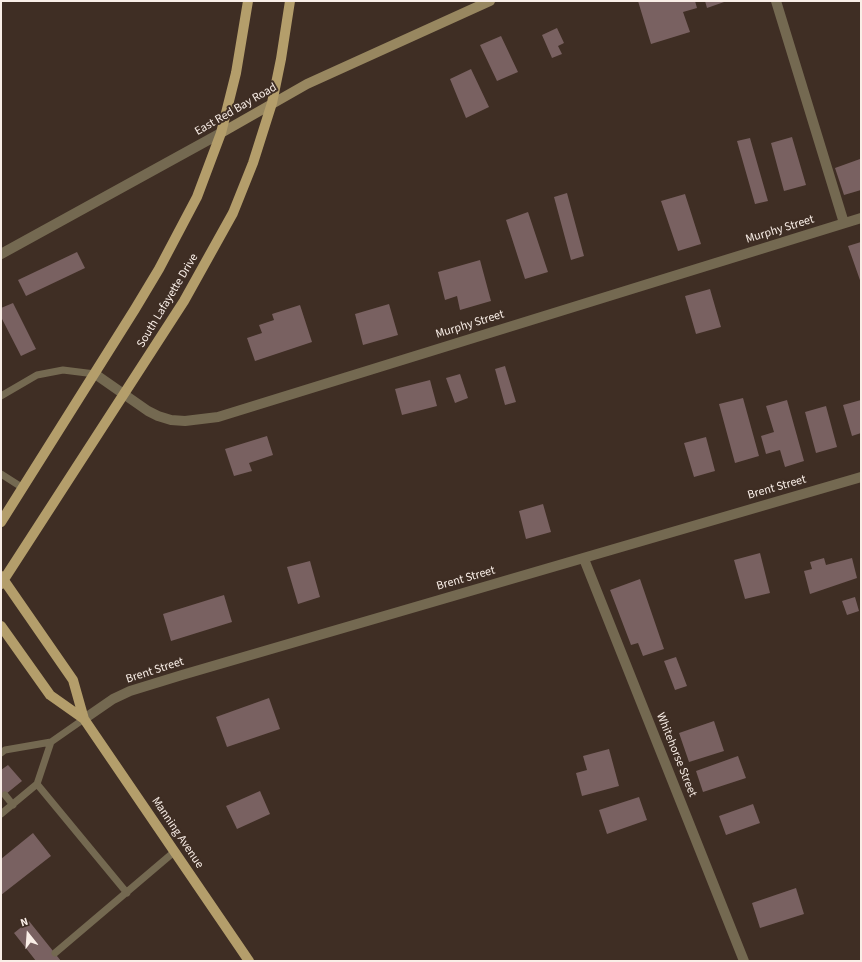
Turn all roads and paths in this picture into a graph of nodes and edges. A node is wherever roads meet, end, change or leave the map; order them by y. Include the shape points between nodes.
1 (248, 1) edge
2 (290, 1) edge
3 (776, 1) edge
4 (483, 2) edge
5 (272, 103) junction
6 (221, 133) junction
7 (861, 218) edge
8 (844, 223) junction
9 (1, 254) edge
10 (95, 374) junction
11 (124, 395) junction
12 (1, 396) edge
13 (1, 474) edge
14 (861, 478) edge
15 (23, 488) junction
16 (1, 522) edge
17 (584, 559) junction
18 (2, 580) edge
19 (1, 626) edge
20 (84, 719) junction
21 (51, 742) junction
22 (1, 753) edge
23 (37, 784) junction
24 (5, 795) dead end
25 (12, 805) junction
26 (1, 814) edge
27 (174, 852) junction
28 (127, 893) junction
29 (55, 953) dead end
30 (249, 961) edge
31 (744, 961) edge

1 - 6 main road, South Lafayette Drive via 236,73
2 - 5 main road, South Lafayette Drive
3 - 8 street
4 - 5 street, East Red Bay Road via 307,84
5 - 6 street, East Red Bay Road
5 - 11 main road, South Lafayette Drive via 253,164 233,213 207,262
6 - 9 street, East Red Bay Road
6 - 10 main road, South Lafayette Drive via 210,165 180,230
7 - 8 street, Murphy Street
8 - 11 street, Murphy Street via 218,417 171,420 148,411
10 - 11 street, Murphy Street
10 - 12 lane via 63,370 37,375
10 - 15 main road, South Lafayette Drive
11 - 18 main road, South Lafayette Drive
13 - 15 lane
14 - 17 street, Brent Street
15 - 16 main road, South Lafayette Drive
17 - 20 street, Brent Street via 130,691 113,699
17 - 31 street, Whitehorse Street
18 - 20 main road, Manning Avenue via 73,680
19 - 20 main road, Manning Avenue via 50,695
20 - 21 lane
20 - 27 main road, Manning Avenue
21 - 22 lane via 5,750
21 - 23 lane
23 - 25 lane
23 - 28 lane
24 - 25 lane
25 - 26 lane
27 - 28 lane
27 - 30 main road, Manning Avenue
28 - 29 lane

